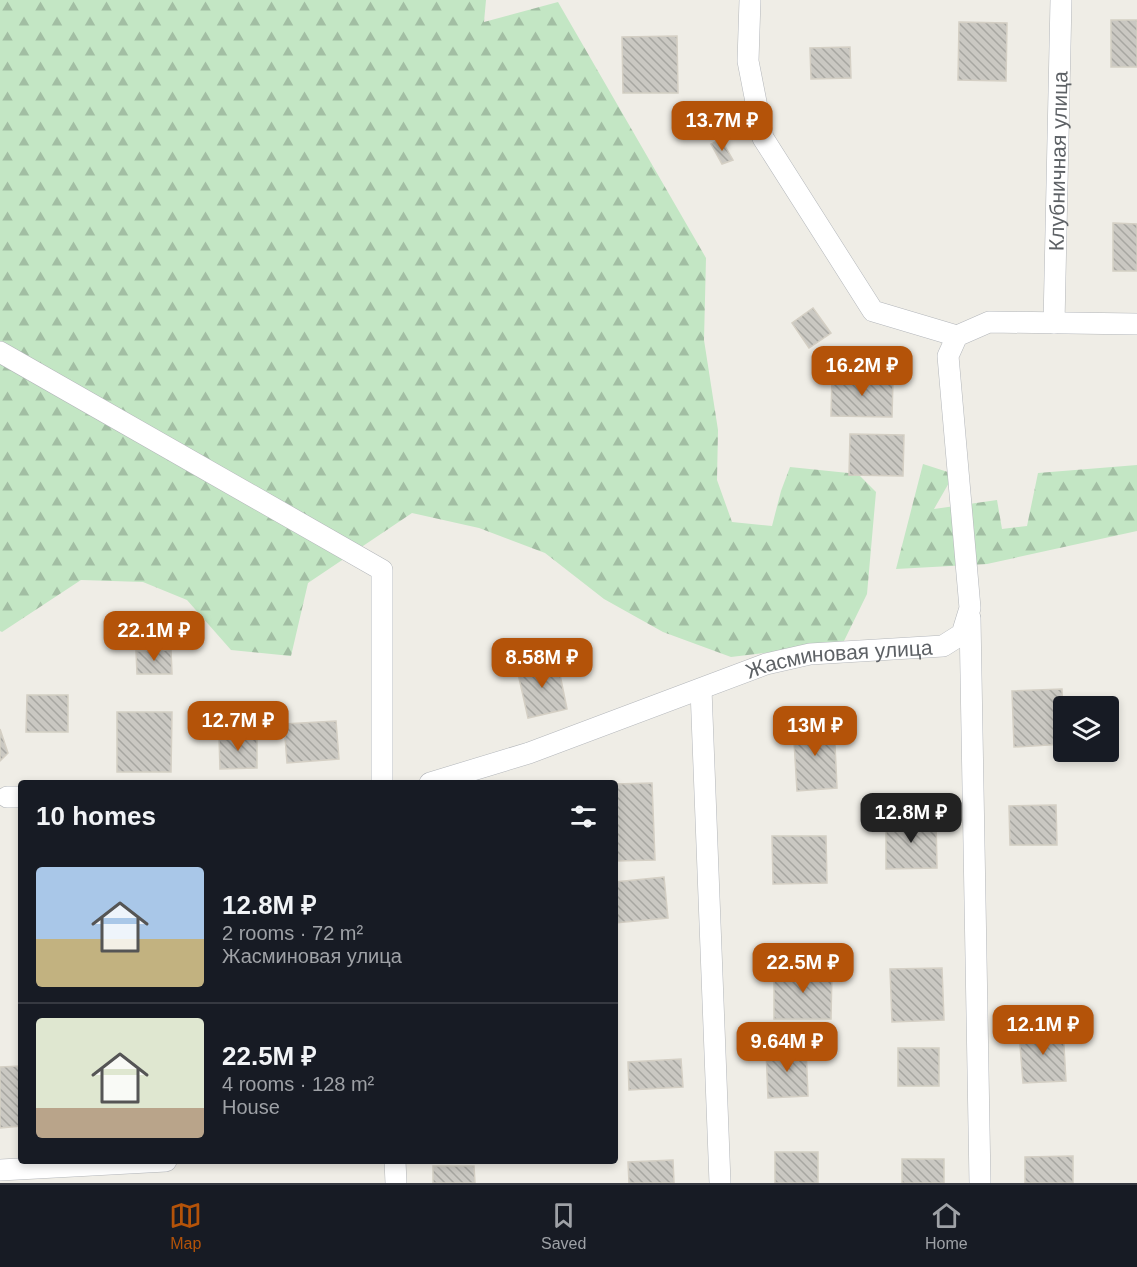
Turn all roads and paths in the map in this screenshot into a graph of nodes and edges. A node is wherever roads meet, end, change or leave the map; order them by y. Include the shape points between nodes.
1 (750, 0) edge
2 (1061, 0) edge
3 (1054, 323) junction
4 (1137, 324) edge
5 (957, 336) junction
6 (0, 352) edge
7 (970, 608) junction
8 (701, 689) junction
9 (382, 780) edge
10 (440, 780) edge
11 (110, 1164) edge
12 (395, 1164) edge
13 (0, 1170) edge
14 (396, 1183) edge
15 (720, 1183) edge
16 (980, 1183) edge

1 - 5 street via 748,61 763,138 873,312
2 - 3 street, Клубничная улица
3 - 4 street
3 - 5 street via 989,322
5 - 7 street, Жасминовая улица via 948,356
6 - 9 street via 382,570
7 - 8 street, Жасминовая улица via 962,634 943,646 810,654 766,664
7 - 16 street
8 - 10 street, Жасминовая улица via 529,753
8 - 15 street
11 - 13 street
12 - 14 street

